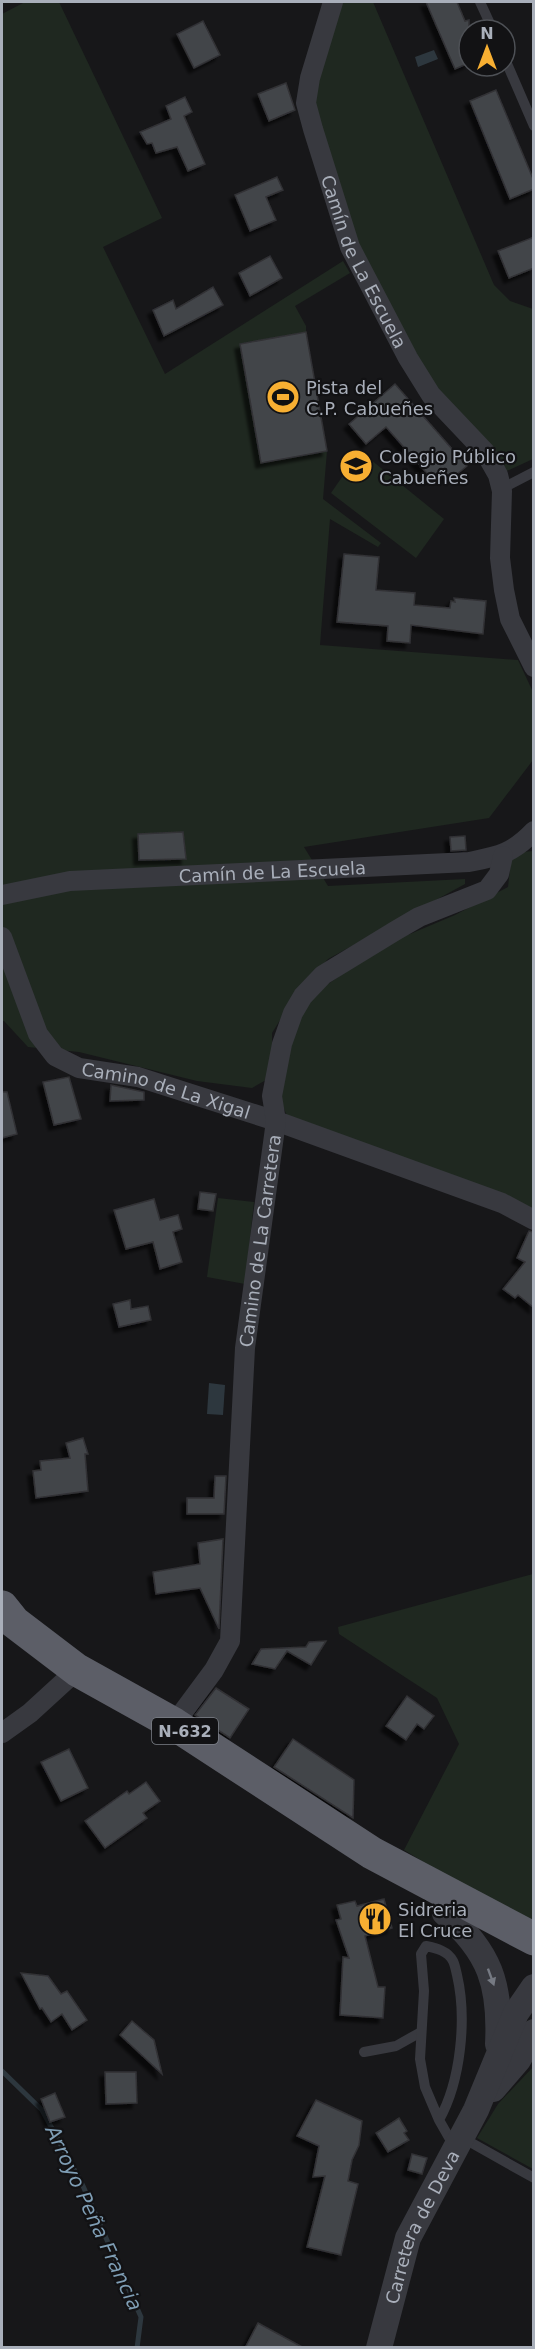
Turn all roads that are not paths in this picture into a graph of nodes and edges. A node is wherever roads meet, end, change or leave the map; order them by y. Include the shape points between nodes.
1 (333, 2) edge
2 (480, 2) edge
3 (487, 18) edge
4 (513, 78) edge
5 (534, 126) edge
6 (534, 472) edge
7 (501, 489) junction
8 (534, 667) edge
9 (530, 838) edge
10 (502, 856) junction
11 (2, 895) edge
12 (2, 937) edge
13 (276, 1120) junction
14 (534, 1220) edge
15 (2, 1607) edge
16 (77, 1670) junction
17 (174, 1724) junction
18 (2, 1733) edge
19 (452, 1906) junction
20 (534, 1939) edge
21 (534, 1949) edge
22 (534, 1962) edge
23 (534, 1987) edge
24 (421, 2032) junction
25 (534, 2032) edge
26 (364, 2052) dead end
27 (516, 2056) edge
28 (439, 2120) junction
29 (458, 2143) junction
30 (534, 2178) edge
31 (380, 2348) edge

1 - 7 street, Camín de La Escuela via 306,104 350,247 431,395 486,452
2 - 3 lane
4 - 5 lane
6 - 7 lane
7 - 8 street, Camín de La Escuela via 504,590 510,619
9 - 10 street, Camín de La Escuela
10 - 11 street, Camín de La Escuela via 469,862 70,881
10 - 13 street, Camino de La Carretera via 499,874 487,890 419,917 323,975 303,996 282,1044 272,1096
12 - 13 street, Camino de La Xigal via 38,1034 55,1056 79,1068 138,1077
13 - 14 street, Camino de La Xigal via 502,1203
13 - 17 street, Camino de La Carretera via 245,1348 230,1641
15 - 16 highway, N-632 via 14,1622
16 - 17 highway, N-632
16 - 18 street
17 - 19 highway, N-632
19 - 20 highway
19 - 21 street
19 - 22 highway
19 -> 27 street via 476,1942 492,1977
23 - 27 street via 516,2013
24 - 26 lane via 396,2046
24 - 28 lane via 425,2087
24 - 28 lane via 421,1954 426,1946 440,1949 453,1960 461,1993 459,2061 447,2106
25 - 27 street
27 - 29 street, Carretera de Deva via 476,2110
28 - 29 lane
29 - 30 lane
29 - 31 street, Carretera de Deva via 408,2238

